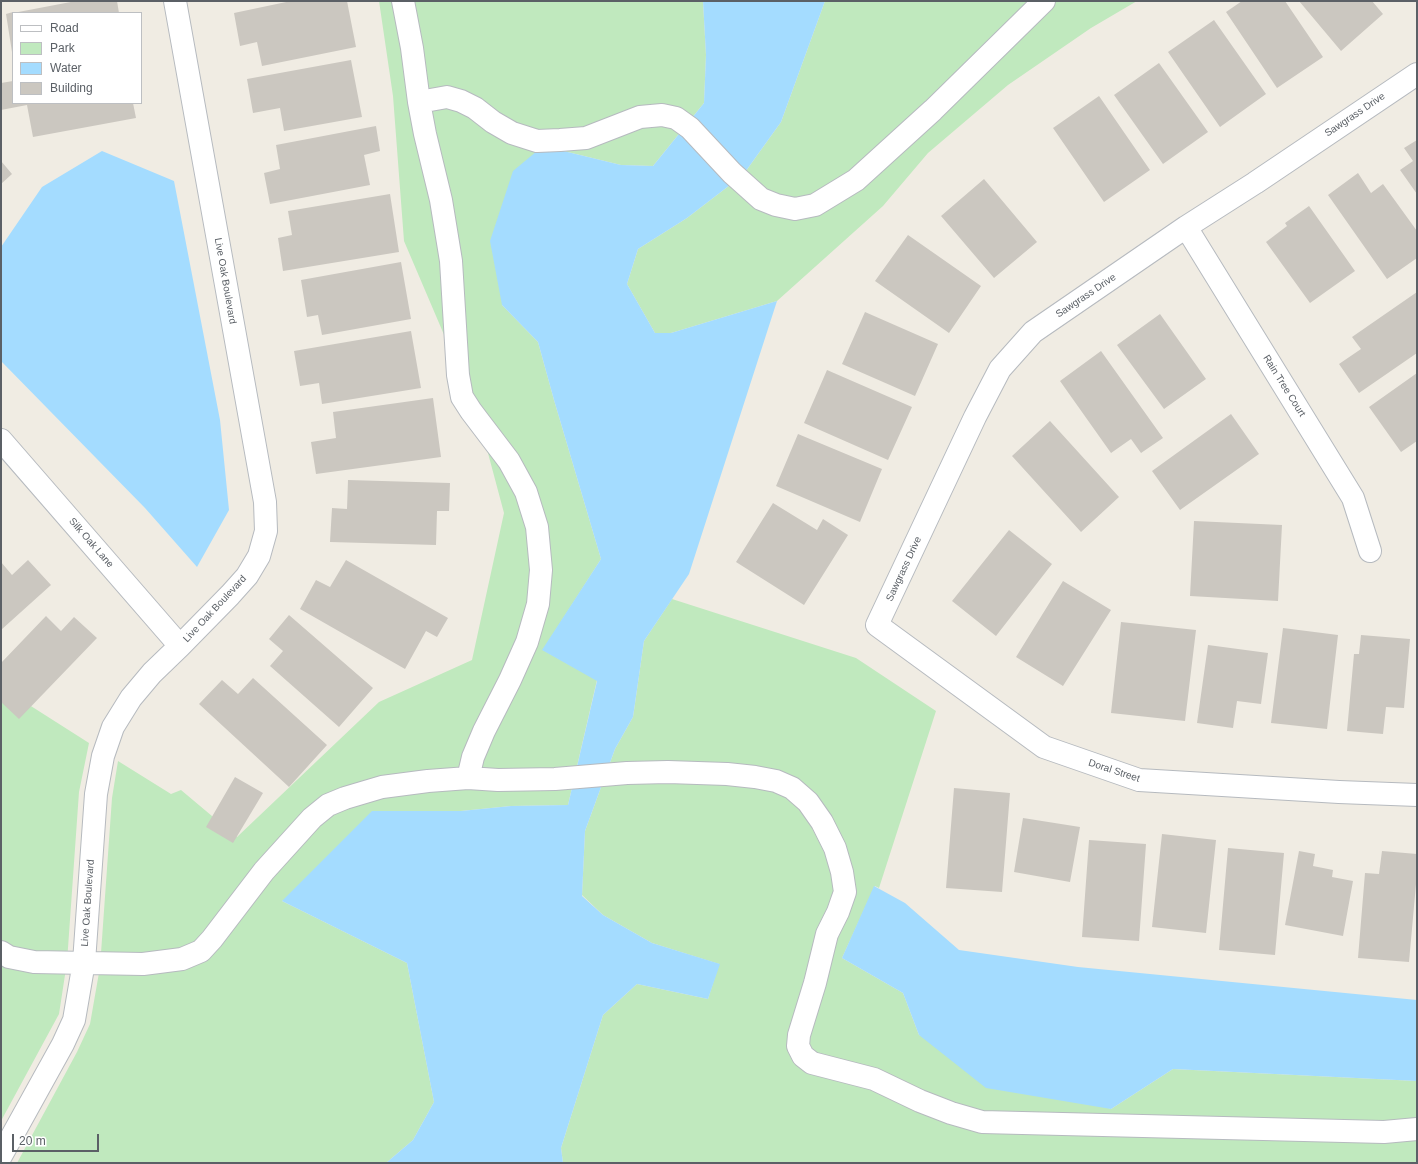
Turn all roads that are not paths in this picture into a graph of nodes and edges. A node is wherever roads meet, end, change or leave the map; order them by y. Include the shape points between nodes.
1 (175, 1) edge
2 (403, 1) edge
3 (1044, 1) edge
4 (1417, 74) edge
5 (419, 102) junction
6 (1186, 227) junction
7 (1, 440) edge
8 (1370, 550) dead end
9 (877, 626) joint
10 (180, 646) junction
11 (468, 778) junction
12 (1417, 795) edge
13 (1, 952) edge
14 (84, 962) junction
15 (1417, 1129) edge
16 (1, 1156) edge

1 - 10 street, Live Oak Boulevard via 265,502 266,531 258,556 247,576
2 - 5 street
3 - 5 street via 933,110 856,180 815,205 795,209 761,199 732,173 690,128 676,118 662,115 640,117 586,138 537,141 512,133 475,108 447,96
4 - 6 street, Sawgrass Drive
5 - 11 street via 442,200 451,261 458,374 462,397 510,461 526,492 537,527 541,570 538,604 527,642 484,731 473,757
6 - 8 street, Rain Tree Court via 1352,498
6 - 9 street, Sawgrass Drive via 1032,332 1000,369
7 - 10 street, Silk Oak Lane
9 - 12 street, Doral Street via 1044,747 1139,780
10 - 14 street, Live Oak Boulevard via 131,698 112,727 103,756 96,794
11 - 14 street via 382,787 328,806 312,818 288,843 201,951 166,962
11 - 15 street via 555,779 668,772 755,777 776,781 792,788 808,802 822,822 835,848 842,872 844,892 827,934 799,1035 798,1046 803,1056 812,1063 874,1079 938,1108 982,1122 1384,1132
13 - 14 street via 9,957 34,962
14 - 16 street, Live Oak Boulevard via 74,1020

